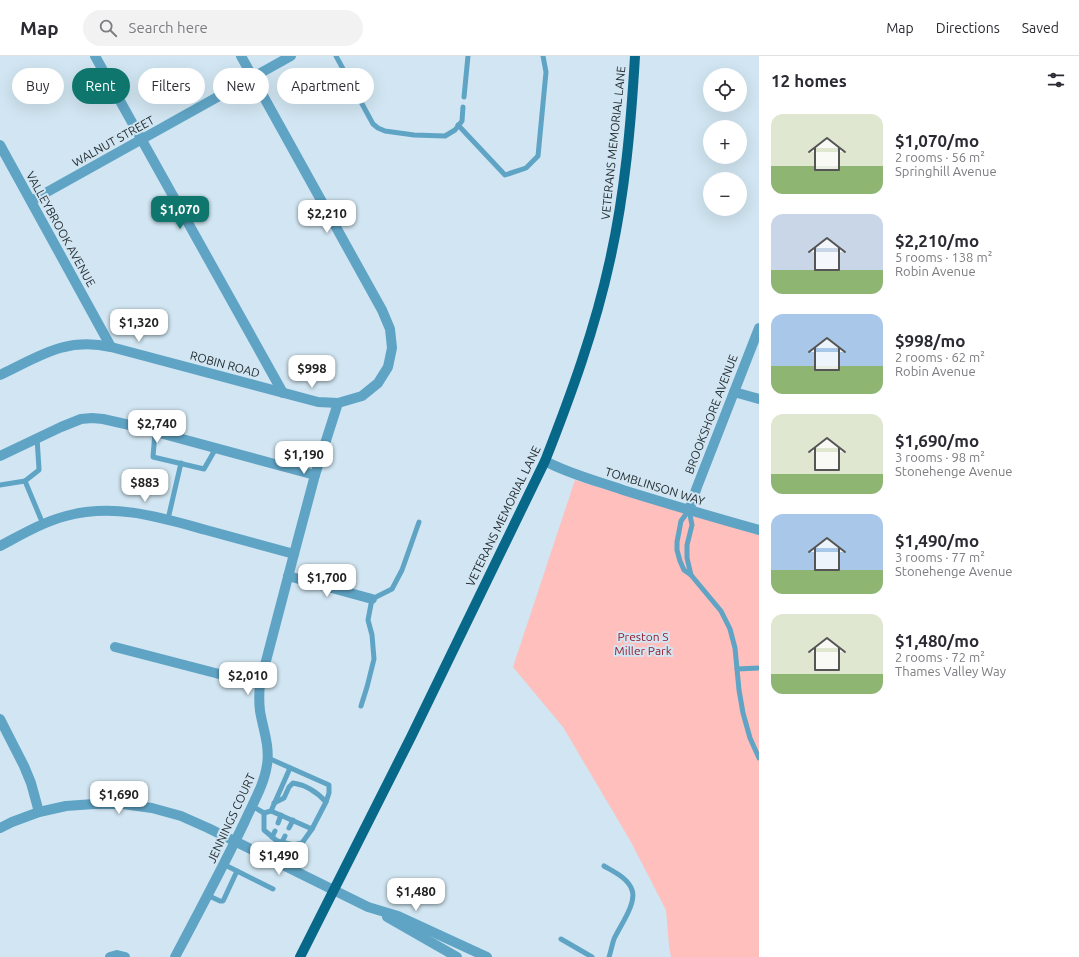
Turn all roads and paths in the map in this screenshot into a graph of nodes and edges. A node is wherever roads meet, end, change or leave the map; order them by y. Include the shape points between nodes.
1 (95, 56) edge
2 (241, 56) edge
3 (291, 56) edge
4 (336, 56) edge
5 (468, 56) edge
6 (543, 56) edge
7 (635, 56) edge
8 (247, 68) edge
9 (269, 68) edge
10 (464, 97) dead end
11 (213, 99) edge
12 (267, 104) edge
13 (463, 107) dead end
14 (458, 126) junction
15 (142, 139) junction
16 (0, 145) edge
17 (31, 201) junction
18 (759, 328) edge
19 (112, 347) junction
20 (0, 375) edge
21 (734, 392) junction
22 (283, 393) junction
23 (759, 399) edge
24 (338, 403) junction
25 (154, 432) junction
26 (37, 438) junction
27 (216, 448) junction
28 (0, 456) edge
29 (545, 461) junction
30 (181, 463) junction
31 (315, 475) junction
32 (25, 481) junction
33 (0, 485) edge
34 (689, 510) junction
35 (168, 519) junction
36 (419, 522) dead end
37 (43, 524) junction
38 (759, 530) edge
39 (0, 546) edge
40 (294, 554) junction
41 (691, 575) junction
42 (288, 576) junction
43 (372, 599) junction
44 (115, 647) dead end
45 (759, 668) edge
46 (737, 669) junction
47 (260, 684) junction
48 (361, 706) dead end
49 (0, 720) edge
50 (268, 758) junction
51 (759, 758) edge
52 (290, 768) junction
53 (326, 802) junction
54 (274, 803) junction
55 (252, 806) junction
56 (270, 811) junction
57 (39, 812) junction
58 (264, 813) junction
59 (281, 815) junction
60 (292, 820) junction
61 (278, 823) dead end
62 (0, 828) edge
63 (289, 828) dead end
64 (312, 829) junction
65 (275, 831) dead end
66 (285, 836) dead end
67 (277, 840) junction
68 (236, 841) junction
69 (267, 858) junction
70 (223, 864) junction
71 (604, 866) dead end
72 (237, 871) junction
73 (274, 889) dead end
74 (333, 890) junction
75 (207, 895) junction
76 (368, 907) junction
77 (561, 939) dead end
78 (110, 957) edge
79 (125, 957) edge
80 (175, 957) edge
81 (300, 957) edge
82 (457, 957) edge
83 (487, 957) edge
84 (592, 957) edge
85 (609, 957) edge

1 - 15 street
2 - 8 street, ROBIN ROAD
3 - 9 street, WALNUT STREET
4 - 14 lane via 373,124 378,128 414,135 445,136
5 - 10 lane
6 - 14 lane via 546,72 538,156 526,168 505,175
7 - 29 main road, VETERANS MEMORIAL LANE via 623,194 610,260 588,343
11 - 15 street, WALNUT STREET
12 - 24 street, ROBIN ROAD via 382,310 390,329 392,348 388,367 378,383 362,396
13 - 14 lane via 462,121
15 - 17 street, WALNUT STREET
15 - 22 street
16 - 17 street, VALLEYBROOK AVENUE
17 - 19 street, VALLEYBROOK AVENUE
18 - 21 street, BROOKSHORE AVENUE
19 - 20 street, ROBIN ROAD via 87,343 64,346
19 - 22 street, ROBIN ROAD
21 - 23 street
21 - 34 street, BROOKSHORE AVENUE
22 - 24 street, ROBIN ROAD via 318,402
24 - 31 street, JENNINGS COURT
25 - 26 street via 92,418 81,419
25 - 27 street
25 - 30 lane via 153,457
26 - 28 street
26 - 32 lane via 39,469
27 - 30 lane via 204,469
27 - 31 street
29 - 34 street, TOMBLINSON WAY via 557,468
29 - 74 main road, VETERANS MEMORIAL LANE via 411,737
30 - 35 lane
31 - 40 street, JENNINGS COURT
32 - 33 lane
32 - 37 lane
34 - 38 street, TOMBLINSON WAY
34 - 41 lane via 692,524 687,558
34 - 41 lane via 681,522 677,550 684,570
35 - 37 street via 123,510 100,510 65,516
35 - 40 street
36 - 43 lane via 402,570 392,589
37 - 39 street
40 - 42 street, JENNINGS COURT
41 - 46 lane via 726,620 733,638
42 - 43 street
42 - 47 street, JENNINGS COURT
43 - 48 lane via 368,620 374,658
44 - 47 street
45 - 46 lane
46 - 51 lane via 742,713
47 - 50 street, JENNINGS COURT via 260,710
49 - 57 street via 24,766
50 - 52 lane
50 - 55 street, JENNINGS COURT via 266,775
52 - 53 lane via 329,785
52 - 54 lane
53 - 54 lane via 308,788 293,783 284,798
53 - 64 lane
54 - 56 lane
55 - 58 lane
55 - 68 street, JENNINGS COURT
56 - 58 lane
56 - 59 lane
57 - 62 street
57 - 68 street via 66,806 94,804 152,808 181,816
58 - 67 lane via 264,830
59 - 60 lane
59 - 61 lane
60 - 63 lane
60 - 64 lane
64 - 67 lane via 302,843 294,845
65 - 67 lane
66 - 67 lane
67 - 69 lane
68 - 69 street
68 - 70 street, JENNINGS COURT
69 - 74 street
70 - 72 lane
70 - 75 street, JENNINGS COURT
71 - 85 lane via 620,874 632,889 633,895
72 - 73 lane
72 - 75 lane via 223,901
74 - 76 street
74 - 81 main road, VETERANS MEMORIAL LANE
75 - 80 street, JENNINGS COURT
76 - 82 street
76 - 83 street via 398,916
77 - 84 lane
78 - 79 street

